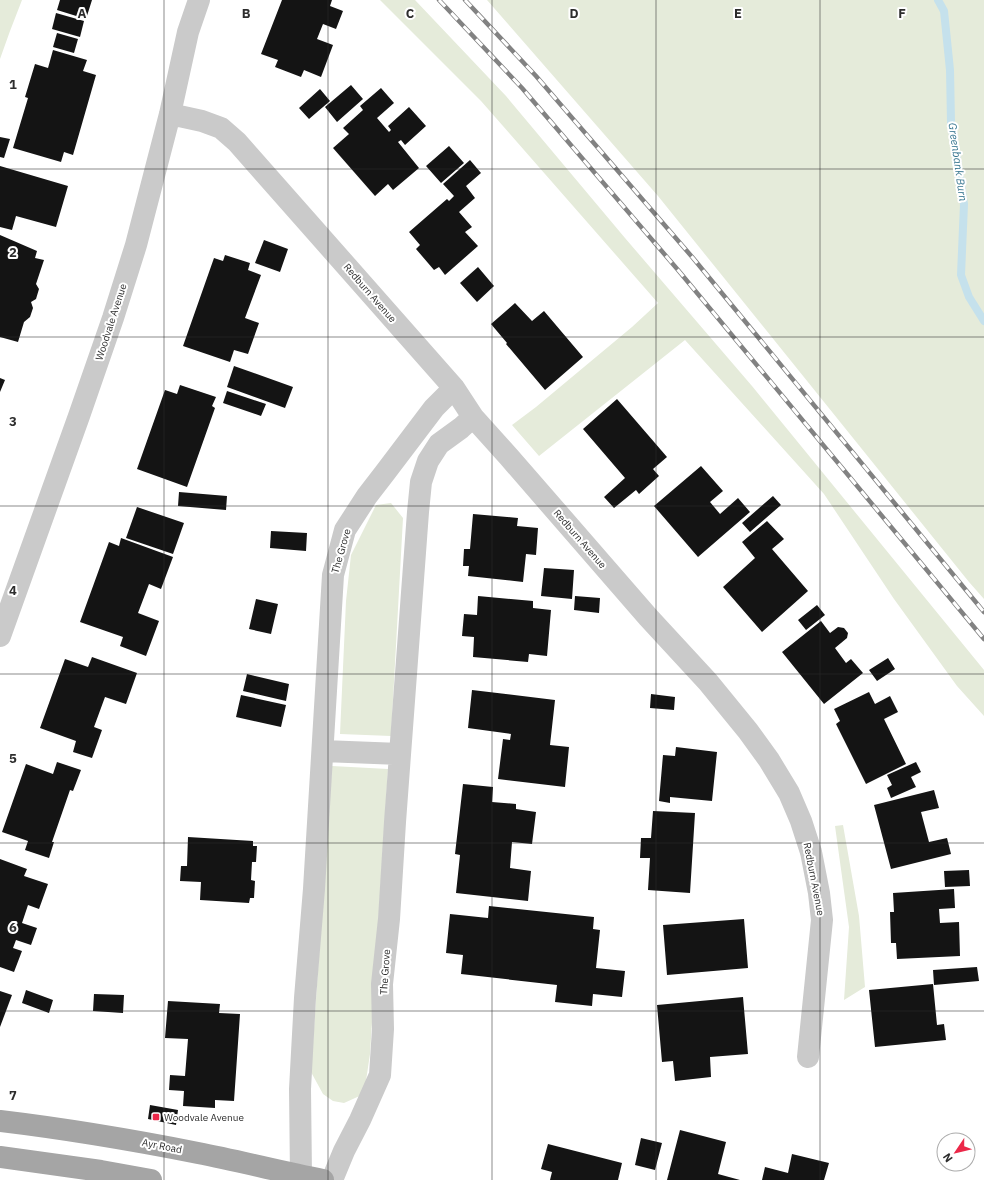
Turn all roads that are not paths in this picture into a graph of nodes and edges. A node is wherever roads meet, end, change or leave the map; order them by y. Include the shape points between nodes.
1 (199, 0) edge
2 (170, 114) junction
3 (454, 388) junction
4 (473, 417) junction
5 (0, 636) edge
6 (323, 750) junction
7 (400, 754) junction
8 (808, 1057) dead end
9 (0, 1121) edge
10 (0, 1157) edge
11 (302, 1178) edge
12 (151, 1180) edge
13 (323, 1180) edge
14 (332, 1180) edge

1 - 2 street, Woodvale Avenue via 188,32
2 - 3 street, Redburn Avenue via 221,128 237,142
2 - 5 street, Woodvale Avenue via 136,245 113,318
3 - 4 street, Redburn Avenue
3 - 6 street, The Grove via 434,408 367,496 345,530 333,575
4 - 7 street, The Grove via 439,444 428,461 421,482
4 - 8 street, Redburn Avenue via 708,682 748,731 789,793 811,852 822,920
6 - 7 street
6 - 11 street, The Grove via 300,1089
7 - 14 street, The Grove via 382,984 380,1075
9 - 11 main road, Ayr Road via 141,1142 265,1167
10 - 12 main road
11 - 13 main road, Ayr Road

